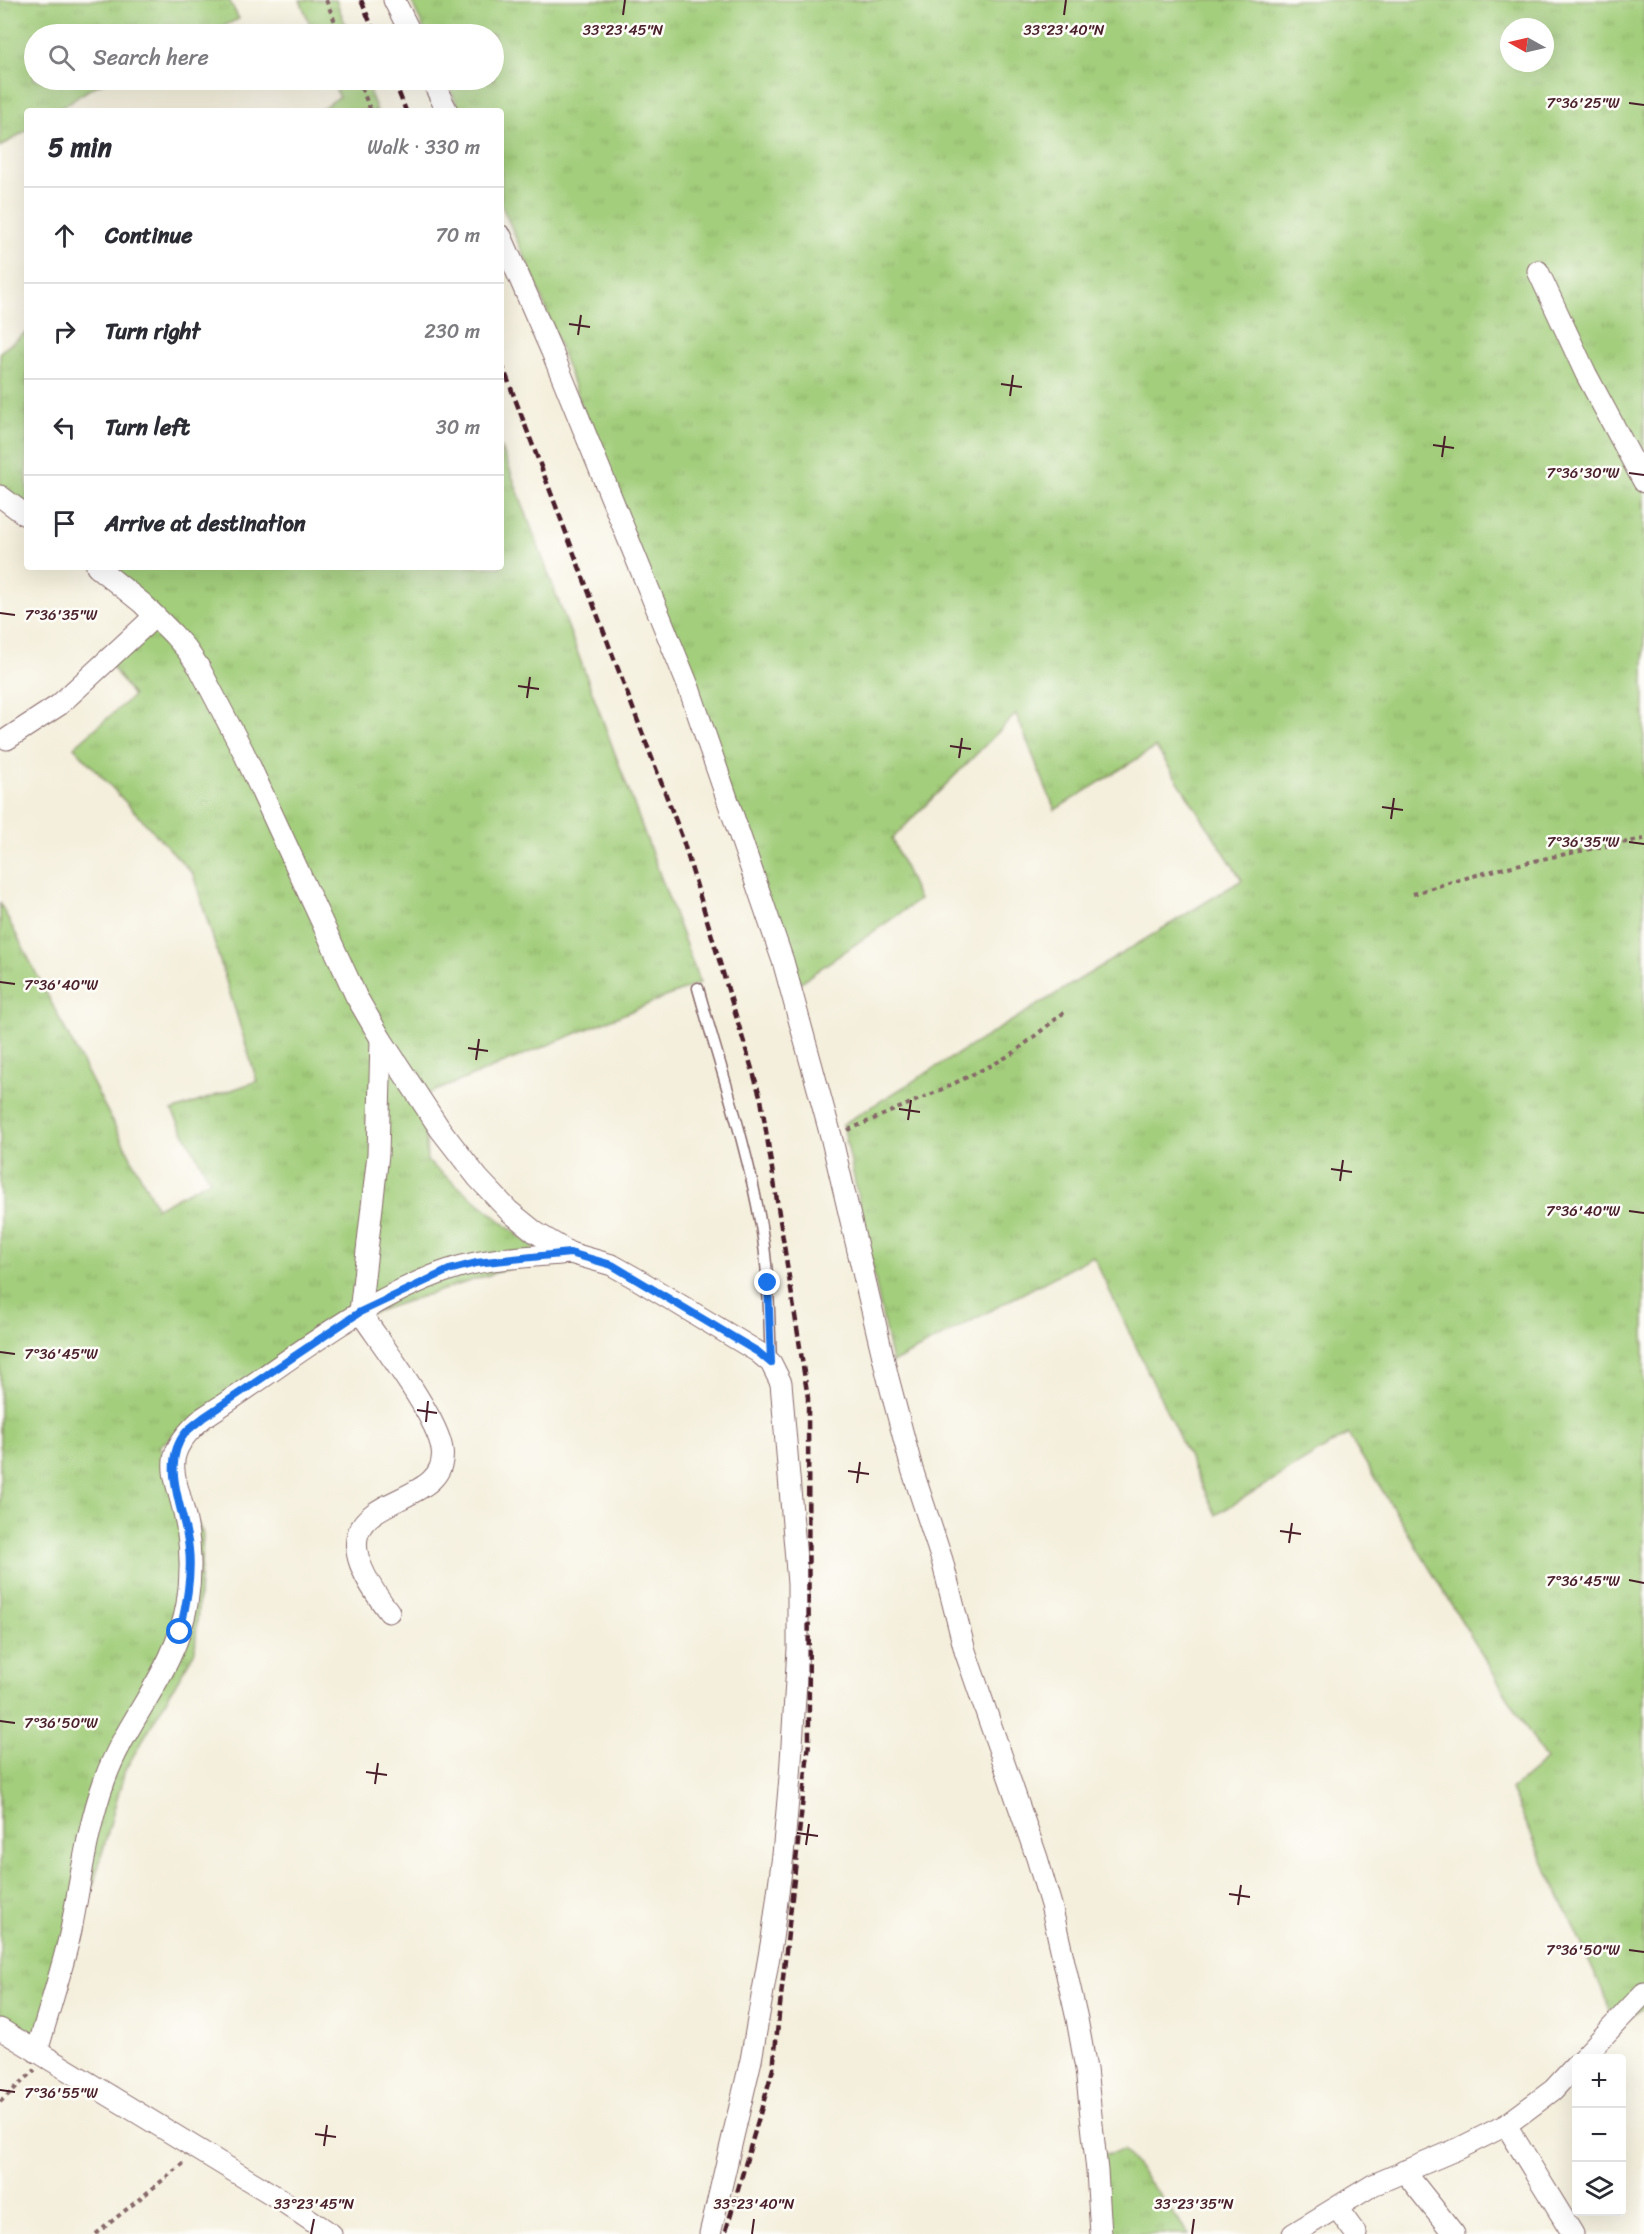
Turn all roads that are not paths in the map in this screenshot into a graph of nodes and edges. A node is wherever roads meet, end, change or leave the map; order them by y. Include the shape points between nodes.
1 (394, 0) edge
2 (406, 24) edge
3 (437, 90) edge
4 (446, 108) edge
5 (504, 243) edge
6 (1538, 271) dead end
7 (1644, 482) edge
8 (0, 496) edge
9 (24, 514) edge
10 (101, 570) edge
11 (155, 616) junction
12 (7, 739) dead end
13 (698, 988) dead end
14 (381, 1039) junction
15 (570, 1253) junction
16 (360, 1312) junction
17 (771, 1363) junction
18 (389, 1612) dead end
19 (1644, 1993) edge
20 (0, 2029) edge
21 (1587, 2054) edge
22 (42, 2055) junction
23 (1572, 2070) edge
24 (1506, 2125) junction
25 (1404, 2171) junction
26 (1337, 2208) junction
27 (332, 2234) edge
28 (710, 2234) edge
29 (1101, 2234) edge
30 (1293, 2234) edge
31 (1356, 2234) edge
32 (1454, 2234) edge
33 (1573, 2234) edge

1 - 2 street
3 - 4 street
5 - 29 street via 689,688 783,961 831,1136 912,1469 942,1560 965,1651 1051,1905 1086,2069
6 - 7 street via 1586,374
8 - 9 street
10 - 11 street
11 - 12 street via 59,705
11 - 14 street via 187,650 219,702 356,996
13 - 17 lane via 740,1132 759,1216 768,1283
14 - 15 street via 440,1129 478,1178 509,1211
14 - 16 street via 378,1154
15 - 16 street via 476,1263 449,1270
15 - 17 street via 612,1265
16 - 18 street via 424,1408 442,1449 437,1475 429,1484 371,1514 361,1526 358,1562
16 - 22 street via 204,1417 185,1433 176,1451 174,1480 190,1551 187,1602 171,1656 124,1738 94,1812
17 - 28 street via 781,1383 794,1523 798,1583 795,1705 772,1939 751,2060
19 - 21 street
20 - 22 street
22 - 27 street
23 - 24 street via 1553,2090
24 - 25 street
24 - 33 street
25 - 26 street
25 - 32 street
26 - 30 street
26 - 31 street

